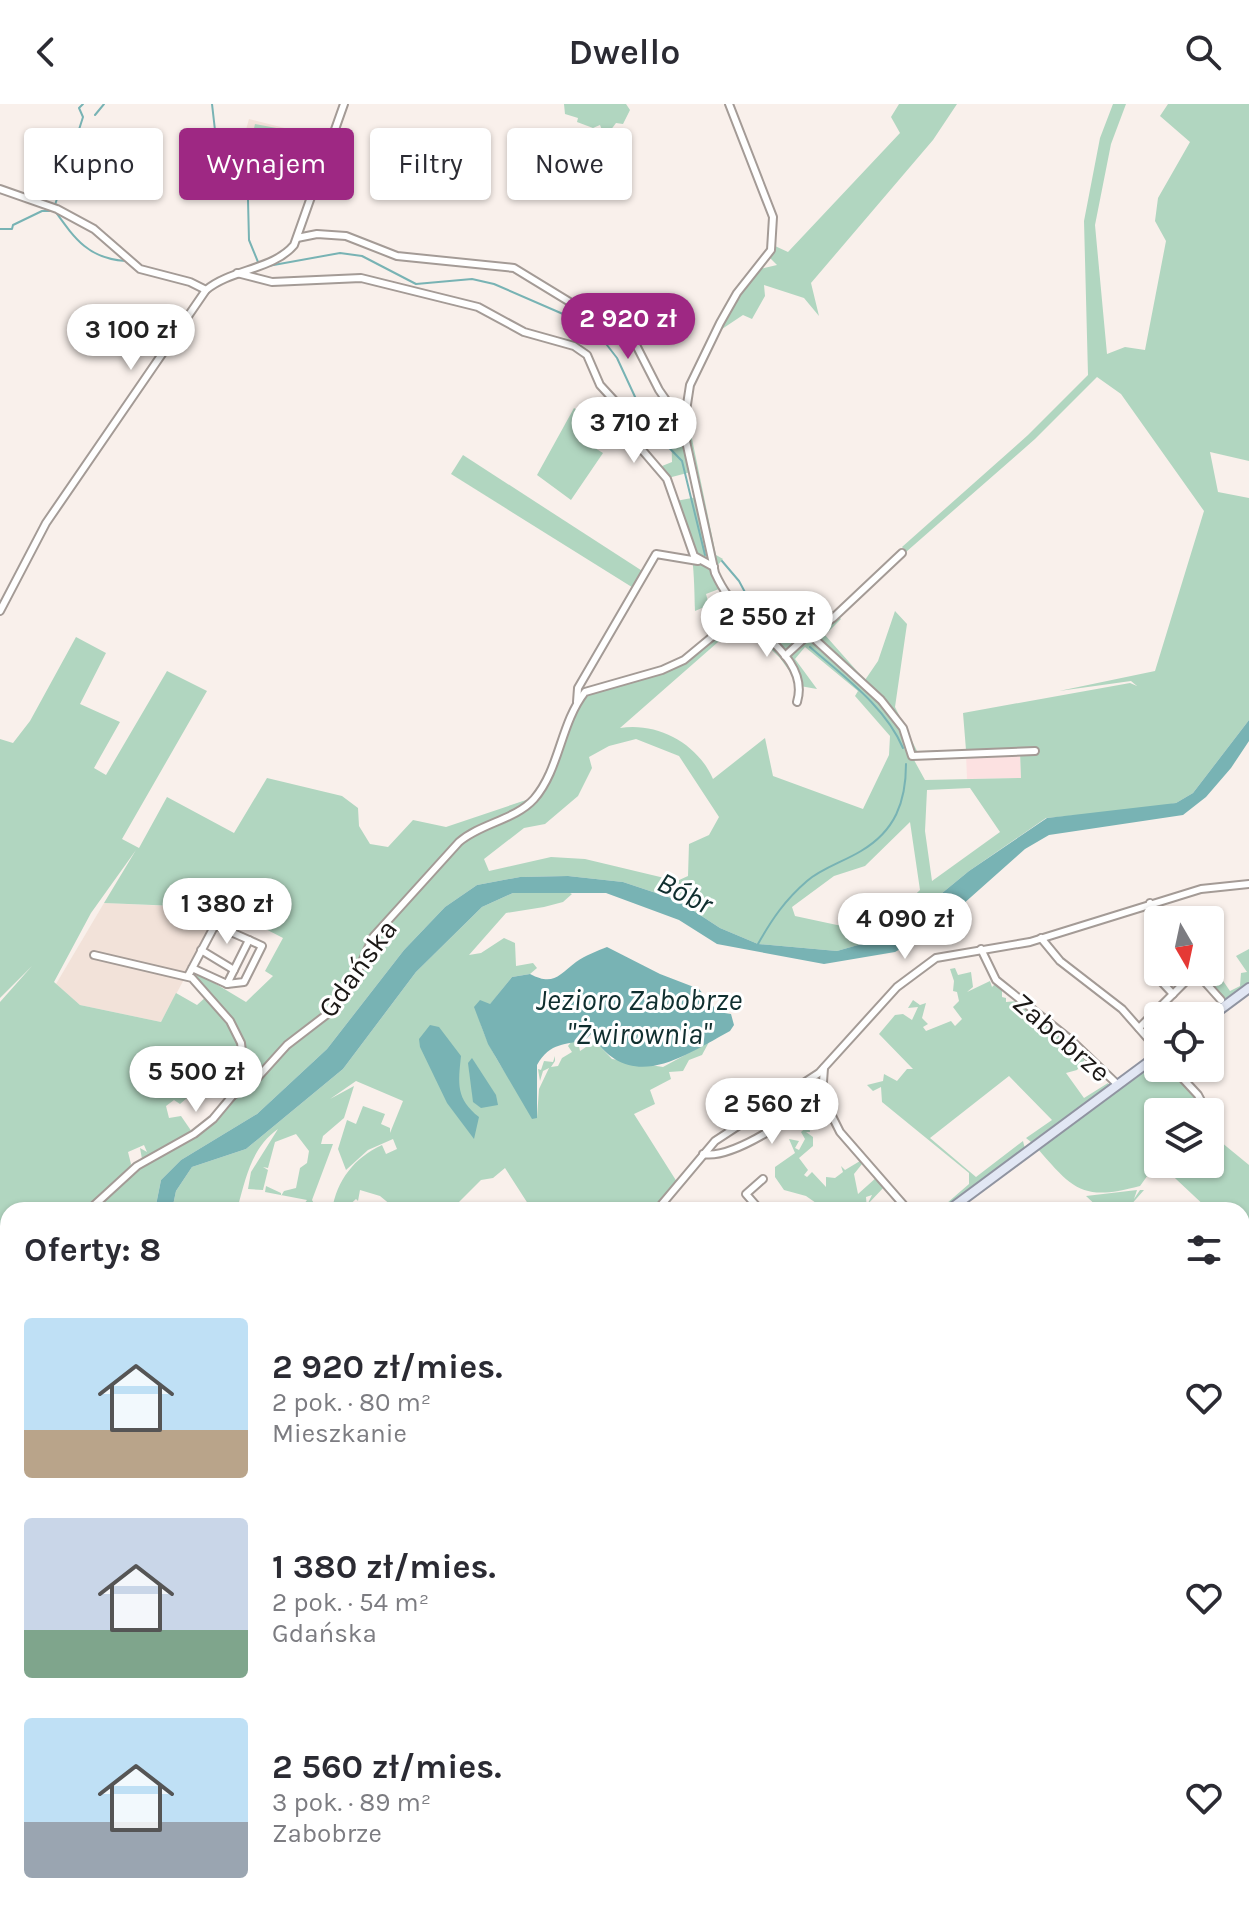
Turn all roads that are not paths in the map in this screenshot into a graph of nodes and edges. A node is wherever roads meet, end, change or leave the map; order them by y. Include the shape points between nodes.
1 (344, 104) edge
2 (729, 104) edge
3 (0, 189) edge
4 (297, 238) junction
5 (237, 273) junction
6 (206, 290) junction
7 (680, 417) junction
8 (691, 549) junction
9 (902, 553) dead end
10 (686, 559) junction
11 (699, 561) junction
12 (714, 567) junction
13 (0, 611) edge
14 (744, 614) junction
15 (809, 634) junction
16 (785, 656) junction
17 (577, 702) junction
18 (797, 702) dead end
19 (1035, 751) dead end
20 (1249, 884) edge
21 (1150, 903) junction
22 (1152, 906) edge
23 (1041, 938) junction
24 (249, 940) junction
25 (981, 949) junction
26 (201, 950) junction
27 (94, 955) dead end
28 (192, 968) junction
29 (234, 970) junction
30 (192, 978) junction
31 (227, 984) junction
32 (1166, 986) edge
33 (1181, 986) edge
34 (1206, 986) edge
35 (1249, 988) edge
36 (1173, 994) junction
37 (1221, 1000) dead end
38 (1224, 1007) edge
39 (1139, 1028) junction
40 (1144, 1035) edge
41 (1144, 1064) edge
42 (824, 1068) junction
43 (1186, 1082) edge
44 (1118, 1085) junction
45 (822, 1091) junction
46 (233, 1095) junction
47 (1200, 1098) edge
48 (703, 1154) junction
49 (763, 1179) dead end
50 (98, 1202) edge
51 (664, 1202) edge
52 (753, 1202) edge
53 (901, 1202) edge
54 (960, 1202) edge

1 - 4 street
2 - 7 street via 773,217 771,250 720,323
3 - 6 street via 94,229 140,269
4 - 5 street via 286,253
4 - 7 street via 346,236 397,256 514,268 636,345
5 - 6 street
5 - 8 street via 272,282 361,278 478,307 524,332 574,346 587,355 600,385 622,409 637,444 667,479
6 - 13 street via 46,523
7 - 12 street
8 - 10 street
8 - 11 street
9 - 15 street
10 - 11 street
10 - 17 street, Gdańska via 656,554 578,688
11 - 12 street
12 - 14 street via 726,594
14 - 15 street
14 - 16 street
14 - 17 street via 684,660 604,684
15 - 16 street
15 - 19 street via 881,700 903,728 912,756
16 - 18 street via 801,683
17 - 46 street, Gdańska via 535,797 524,808 465,837 373,937 353,982 330,1012 287,1045 250,1086
20 - 21 street via 1209,887
21 - 22 street
21 - 23 street
23 - 25 street
23 - 39 street via 1060,961 1101,990
24 - 26 street via 215,925
24 - 29 street
24 - 31 street via 262,946 244,982
25 - 42 street via 942,956 919,969
25 - 44 street, Zabobrze via 996,980
26 - 28 street
26 - 29 street
27 - 30 street
28 - 30 street
28 - 31 street
29 - 31 street
30 - 46 street, Gdańska via 225,1013 241,1043 242,1068
32 - 36 street
33 - 36 street
34 - 37 street
35 - 38 main road
36 - 39 street
39 - 40 street
41 - 44 main road
42 - 45 street
42 - 48 street via 741,1121
43 - 47 street
44 - 54 main road
45 - 48 street via 776,1127
45 - 53 street via 845,1140
46 - 50 street, Gdańska via 202,1129 137,1166
48 - 51 street
49 - 52 street via 746,1194

